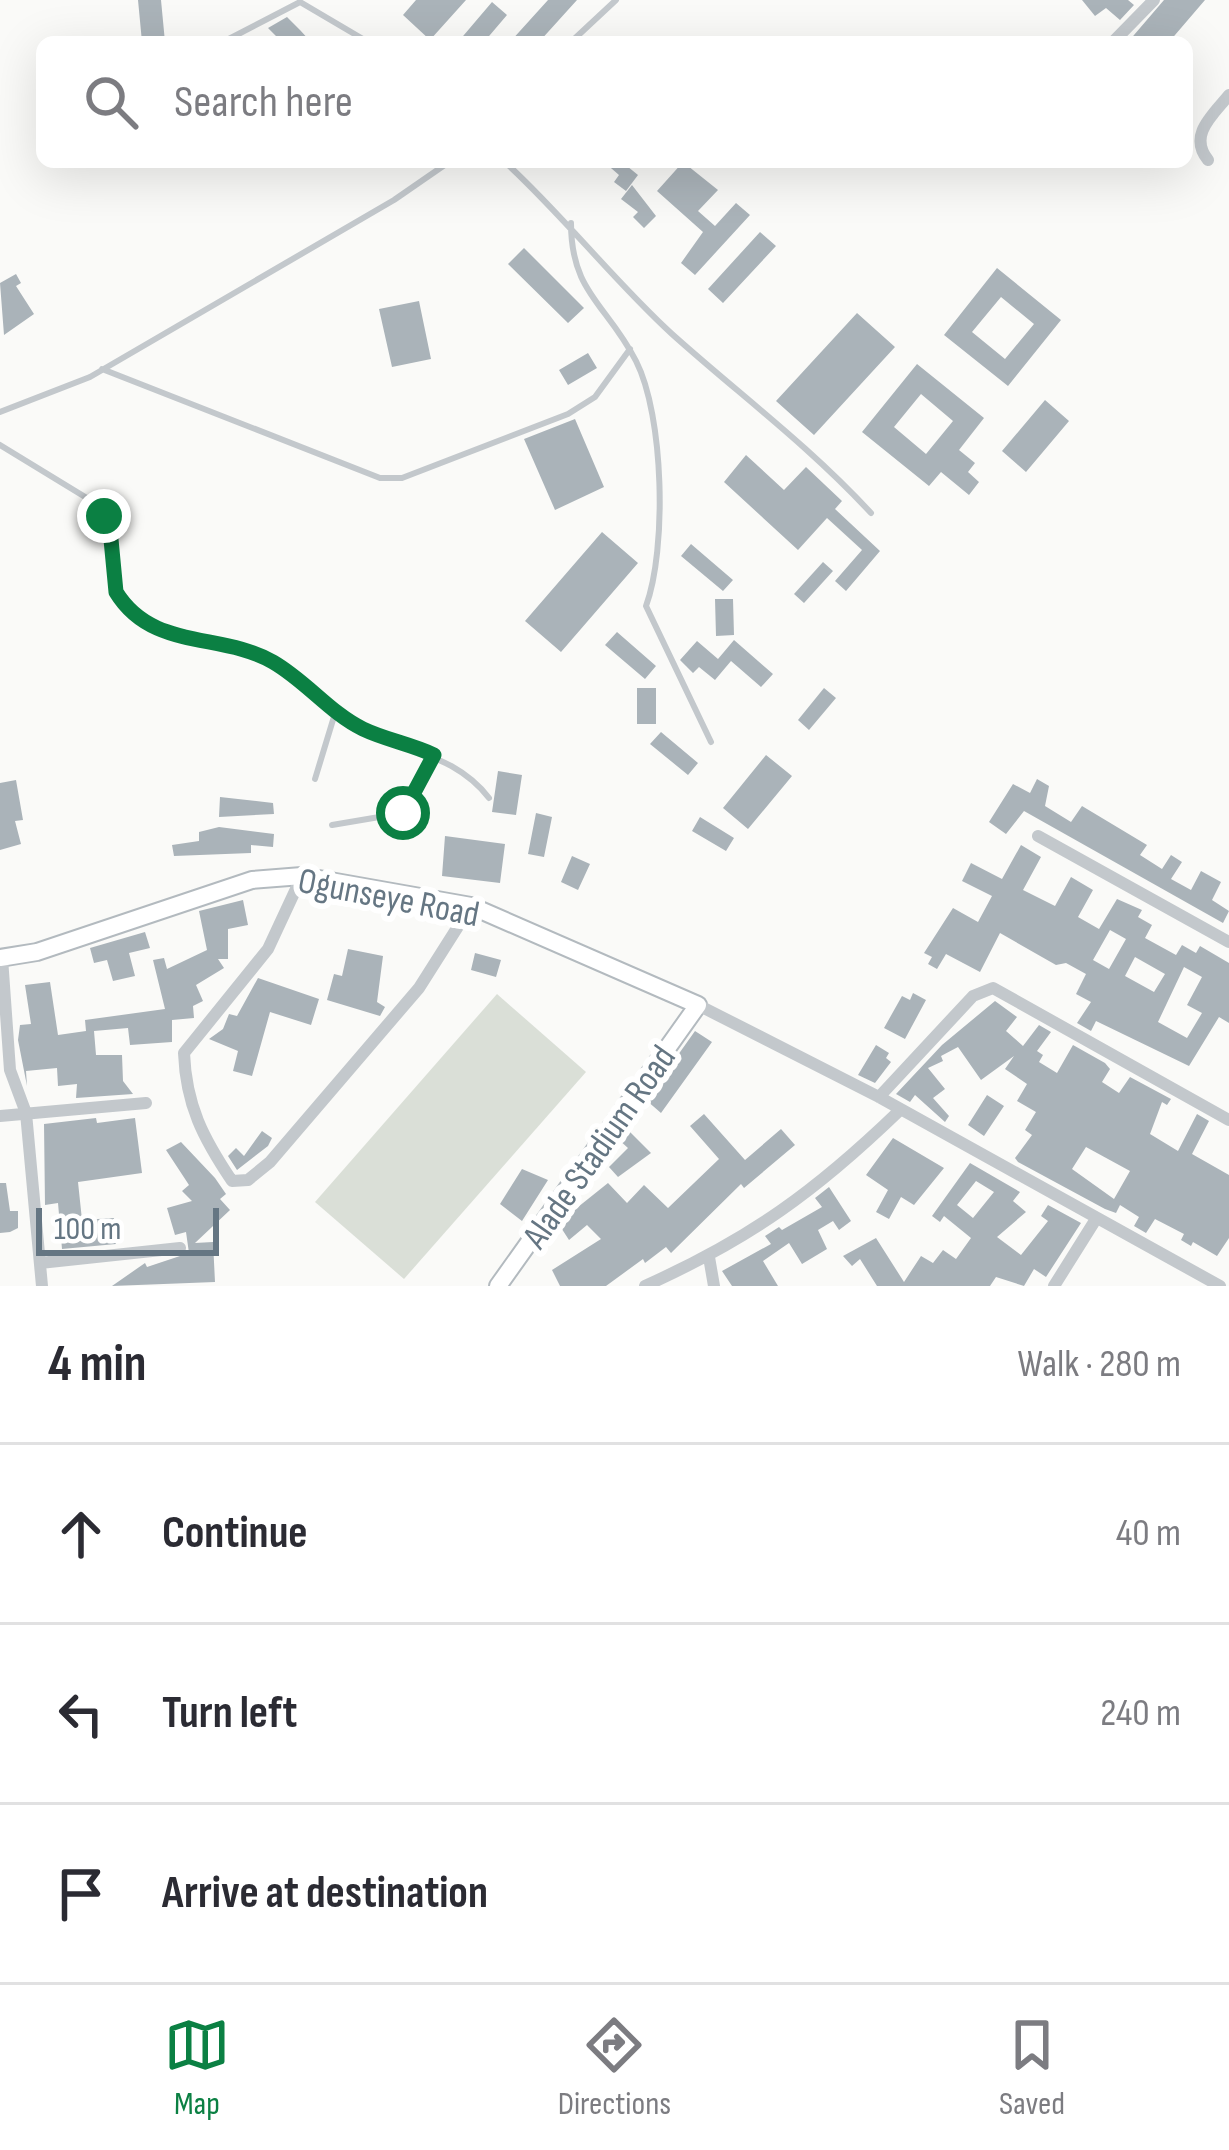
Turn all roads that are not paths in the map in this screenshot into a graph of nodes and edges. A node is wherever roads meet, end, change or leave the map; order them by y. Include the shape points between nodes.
1 (616, 0) edge
2 (1154, 0) edge
3 (298, 1) edge
4 (234, 36) edge
5 (358, 36) edge
6 (577, 36) edge
7 (1119, 36) edge
8 (1229, 95) edge
9 (1208, 160) dead end
10 (440, 168) edge
11 (511, 168) edge
12 (571, 223) junction
13 (630, 350) junction
14 (102, 369) junction
15 (0, 412) edge
16 (0, 445) edge
17 (871, 513) dead end
18 (336, 710) junction
19 (711, 742) dead end
20 (434, 755) junction
21 (315, 779) dead end
22 (489, 798) dead end
23 (332, 825) dead end
24 (1039, 836) dead end
25 (302, 875) junction
26 (471, 906) junction
27 (1229, 943) edge
28 (1, 958) edge
29 (698, 1006) junction
30 (879, 1096) junction
31 (146, 1103) dead end
32 (899, 1111) junction
33 (26, 1112) junction
34 (0, 1116) edge
35 (1229, 1120) edge
36 (1096, 1219) junction
37 (180, 1248) dead end
38 (709, 1257) junction
39 (40, 1263) junction
40 (42, 1286) edge
41 (498, 1286) edge
42 (645, 1286) edge
43 (714, 1286) edge
44 (1054, 1286) edge
45 (1220, 1286) edge

1 - 6 lane
2 - 7 street
3 - 4 lane
3 - 5 lane
8 - 9 street via 1198,134
10 - 14 lane
11 - 12 lane
12 - 13 lane via 576,272
12 - 17 lane via 673,334 810,447
13 - 14 lane via 595,397 568,414 402,478 380,478
13 - 19 lane via 648,392 654,440 659,532 646,606
14 - 15 lane
16 - 18 lane via 95,503 110,529 114,584 124,604 172,638 253,652
18 - 20 lane
18 - 21 lane
20 - 22 lane via 470,774
20 - 23 lane via 403,813
24 - 27 street
25 - 26 street, Ogunseye Road
25 - 26 street via 268,949 184,1053 185,1094 232,1181 248,1180 419,988
25 - 28 street, Ogunseye Road via 251,880
26 - 29 street, Ogunseye Road
28 - 33 street via 10,1070
29 - 30 street
29 - 41 street, Alade Stadium Road
30 - 32 street
30 - 35 street via 973,996 993,988
31 - 33 street
32 - 36 street
32 - 38 street via 822,1185
33 - 34 street
33 - 39 street
36 - 44 street
36 - 45 street
37 - 39 street
38 - 42 street
38 - 43 street
39 - 40 street

